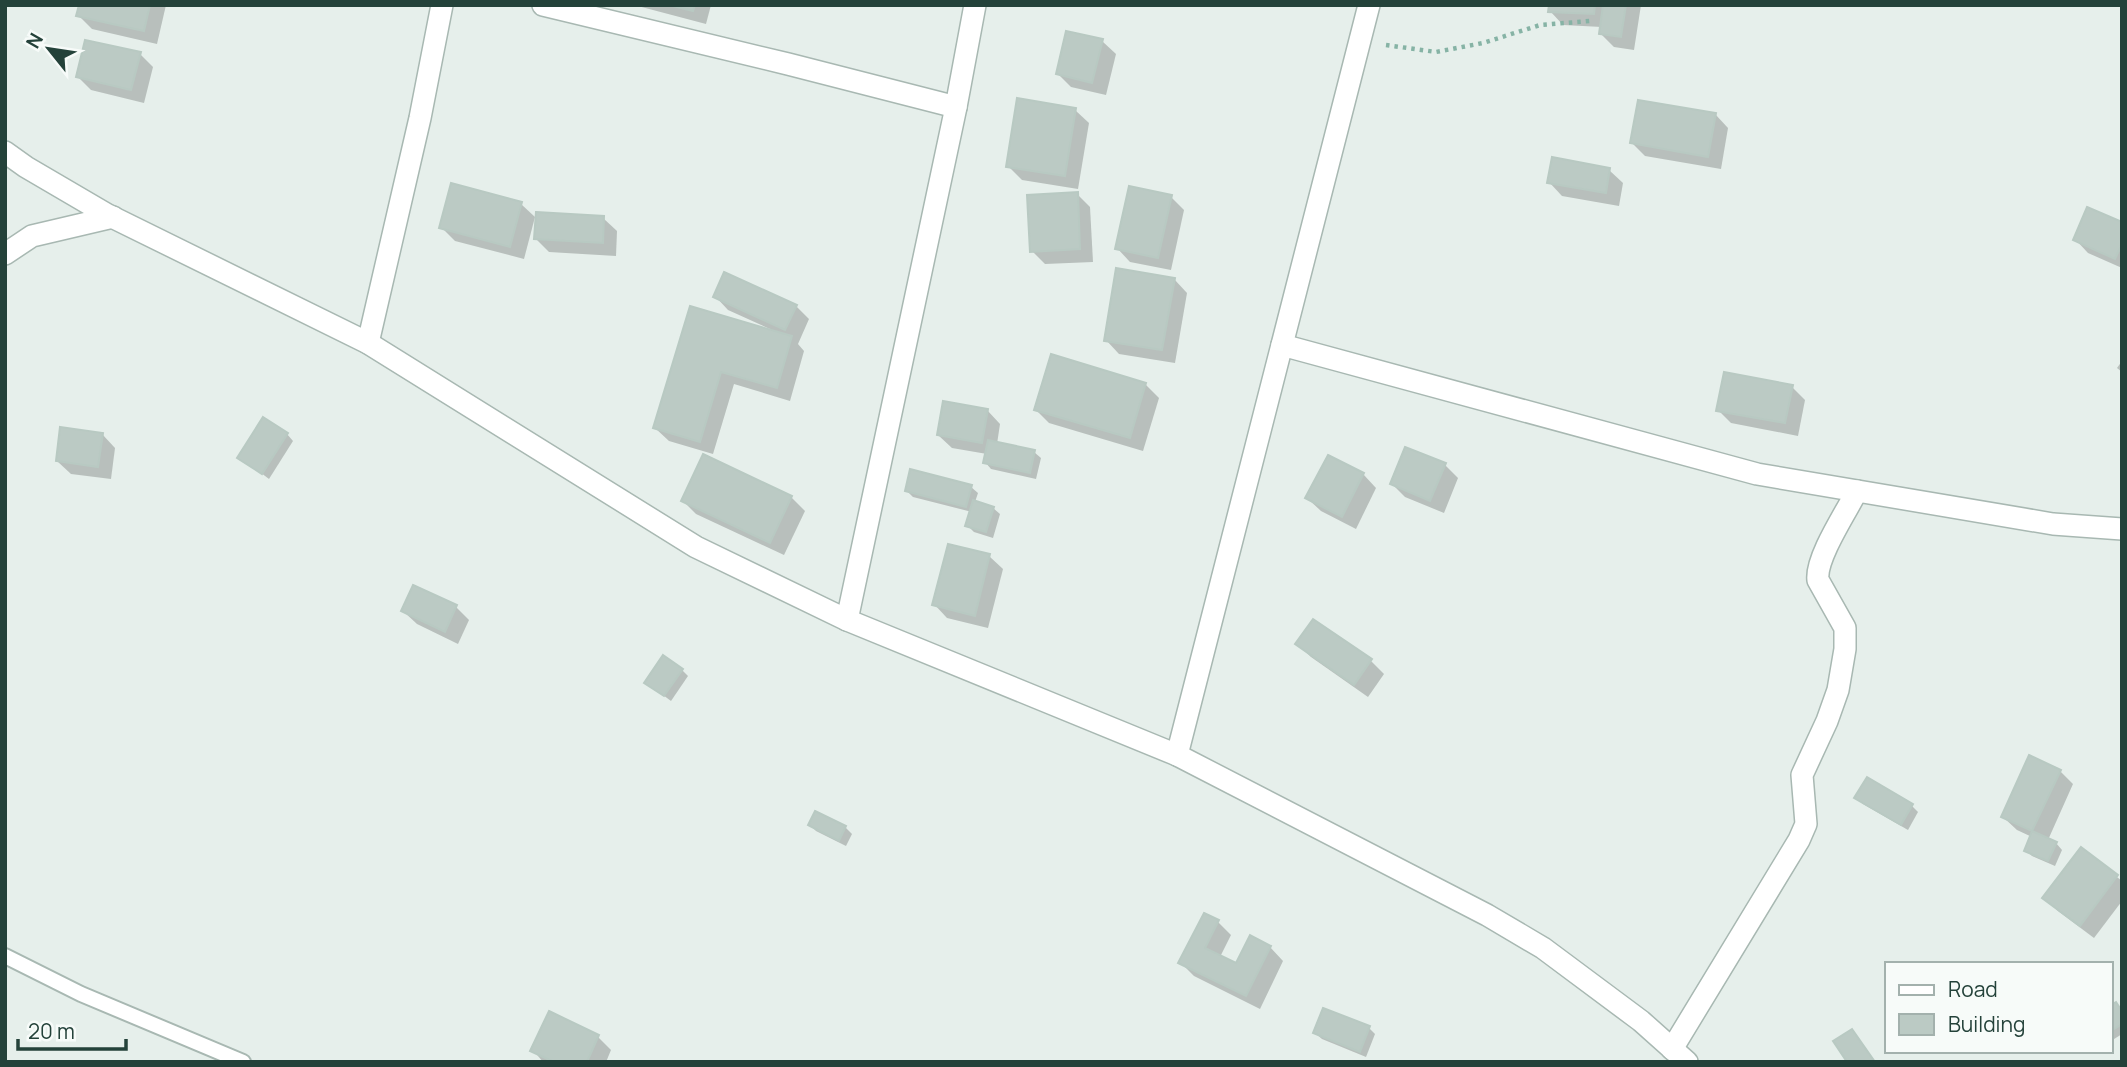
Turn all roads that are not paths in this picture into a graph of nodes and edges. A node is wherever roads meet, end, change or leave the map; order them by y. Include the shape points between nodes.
1 (442, 5) edge
2 (542, 5) edge
3 (975, 5) edge
4 (1369, 5) edge
5 (956, 107) junction
6 (5, 152) edge
7 (113, 217) junction
8 (5, 254) edge
9 (368, 343) junction
10 (1282, 345) junction
11 (1857, 491) junction
12 (2122, 529) edge
13 (847, 620) junction
14 (1177, 755) junction
15 (5, 956) edge
16 (1679, 1055) edge
17 (243, 1062) edge

1 - 9 street
2 - 5 street
3 - 5 street
4 - 10 street
5 - 13 street
6 - 7 street
7 - 8 street via 32,236
7 - 9 street
9 - 13 street via 696,547
10 - 11 street via 1757,474
10 - 14 street
11 - 12 street via 2053,524
11 - 16 street via 1817,572 1846,628 1838,691 1802,775 1806,824
13 - 14 street
14 - 16 street via 1543,948
15 - 17 lane via 80,994

